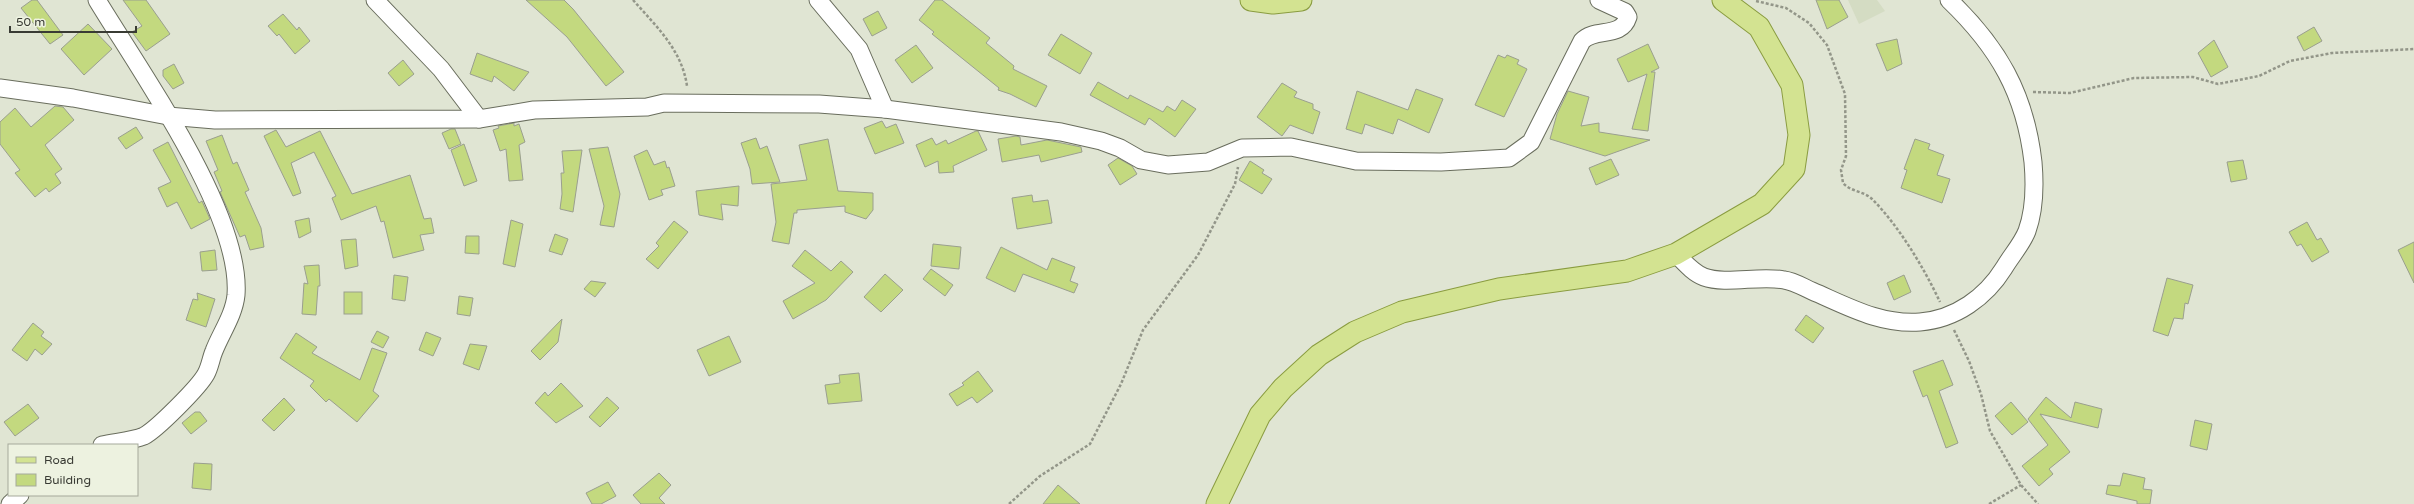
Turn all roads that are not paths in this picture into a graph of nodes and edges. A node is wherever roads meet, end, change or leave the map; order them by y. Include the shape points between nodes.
1 (97, 0) edge
2 (375, 0) edge
3 (818, 0) edge
4 (1250, 0) edge
5 (1301, 0) edge
6 (1599, 0) edge
7 (1723, 0) edge
8 (1949, 0) edge
9 (0, 88) edge
10 (885, 109) junction
11 (168, 116) junction
12 (479, 120) junction
13 (1676, 254) junction
14 (107, 444) edge
15 (19, 496) edge
16 (10, 504) edge
17 (1217, 504) edge

1 - 11 street
2 - 12 street via 441,69
3 - 10 street via 859,49
4 - 5 main road via 1273,3
6 - 10 street via 1625,12 1628,18 1626,24 1615,31 1592,34 1582,41 1531,142 1509,158 1441,162 1356,161 1291,147 1242,148 1208,162 1160,165 1132,156 1101,140 1061,132
7 - 13 main road via 1759,27 1792,85 1799,135 1794,169 1762,204
8 - 13 street via 1975,25 1993,49 2016,89 2029,130 2034,177 2034,203 2027,232 1994,283 1977,301 1947,315 1920,322 1883,319 1850,309 1785,280 1743,278 1721,281 1705,277 1696,273
9 - 11 street via 73,98
10 - 12 street via 819,104 664,103 647,107 534,110
11 - 12 street via 238,120
11 - 14 street via 222,221 236,268 236,297 206,375 143,436
13 - 17 main road via 1627,271 1499,289 1402,312 1355,332 1319,355 1283,388 1260,415
15 - 16 street

